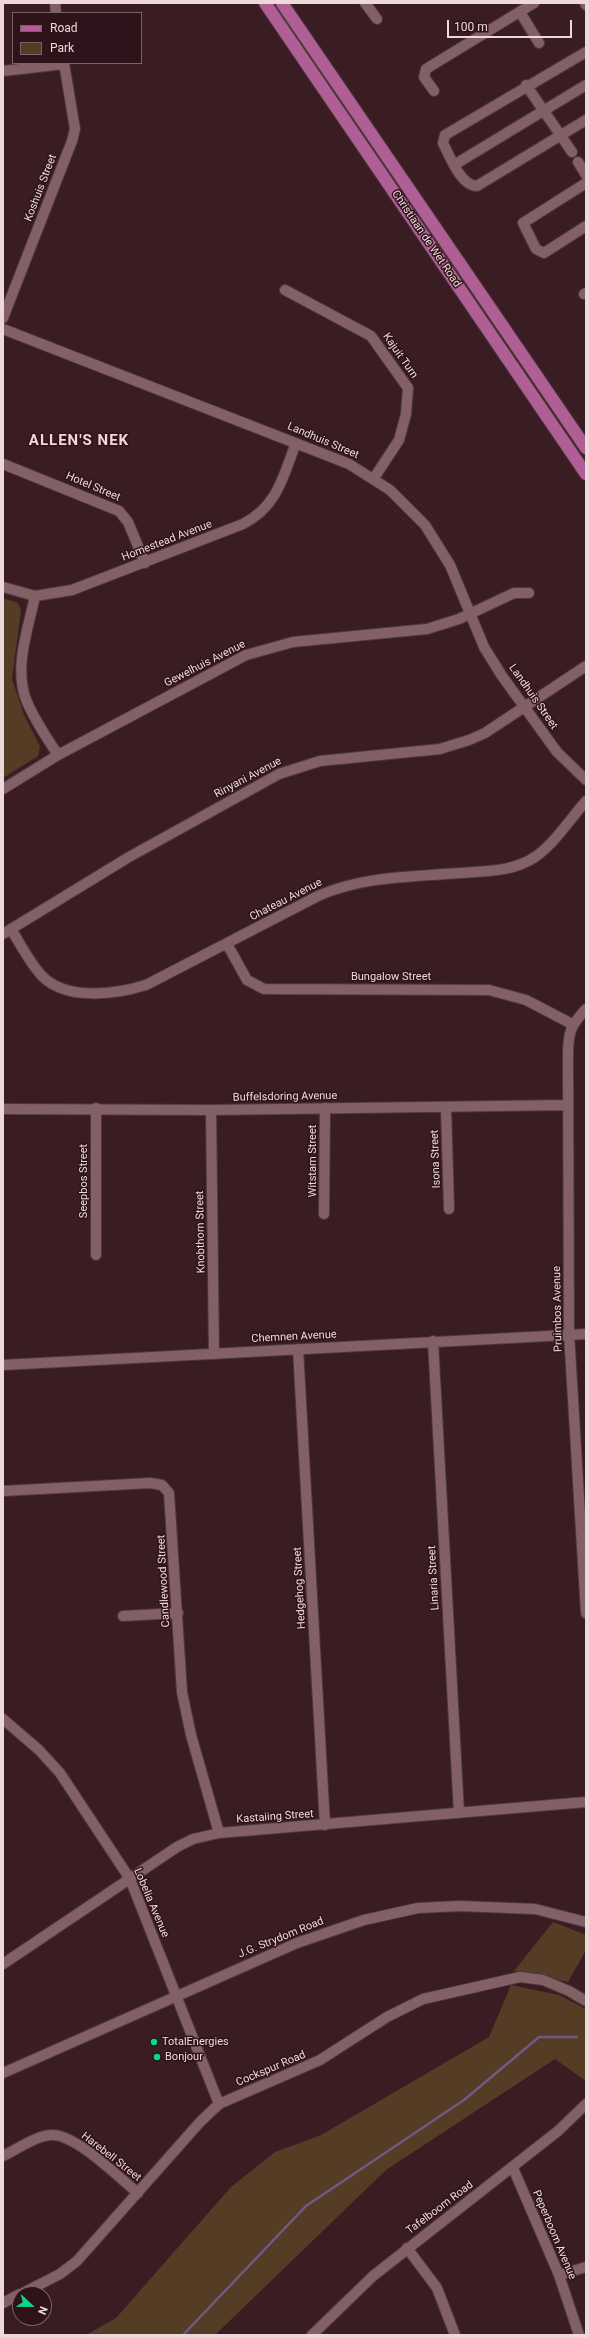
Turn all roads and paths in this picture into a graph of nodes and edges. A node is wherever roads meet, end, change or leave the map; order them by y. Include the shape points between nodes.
1 (266, 3) edge
2 (282, 3) edge
3 (365, 3) edge
4 (534, 3) edge
5 (520, 12) junction
6 (377, 19) dead end
7 (539, 43) dead end
8 (586, 52) edge
9 (56, 64) edge
10 (64, 64) edge
11 (3, 71) edge
12 (586, 84) edge
13 (526, 85) junction
14 (434, 91) dead end
15 (543, 110) junction
16 (586, 120) edge
17 (560, 136) junction
18 (572, 152) dead end
19 (578, 162) dead end
20 (454, 165) junction
21 (586, 175) edge
22 (586, 183) edge
23 (586, 226) edge
24 (285, 290) dead end
25 (3, 318) edge
26 (3, 329) edge
27 (296, 443) junction
28 (586, 448) edge
29 (3, 464) edge
30 (586, 474) edge
31 (374, 478) junction
32 (145, 563) junction
33 (3, 587) edge
34 (529, 593) dead end
35 (35, 596) junction
36 (469, 614) junction
37 (586, 666) edge
38 (523, 706) junction
39 (58, 755) junction
40 (586, 780) edge
41 (3, 789) edge
42 (586, 801) edge
43 (7, 932) edge
44 (227, 944) junction
45 (586, 1009) edge
46 (572, 1024) junction
47 (568, 1105) junction
48 (96, 1108) junction
49 (325, 1108) junction
50 (446, 1108) junction
51 (3, 1109) edge
52 (211, 1110) junction
53 (450, 1209) dead end
54 (324, 1214) dead end
55 (96, 1255) dead end
56 (569, 1333) junction
57 (586, 1334) edge
58 (433, 1342) junction
59 (298, 1349) junction
60 (214, 1354) junction
61 (3, 1365) edge
62 (3, 1491) edge
63 (586, 1613) edge
64 (178, 1614) junction
65 (123, 1616) dead end
66 (3, 1719) edge
67 (586, 1802) edge
68 (459, 1813) junction
69 (325, 1825) junction
70 (219, 1834) junction
71 (130, 1879) junction
72 (586, 1922) edge
73 (3, 1964) edge
74 (177, 1996) junction
75 (586, 2001) edge
76 (3, 2073) edge
77 (219, 2104) junction
78 (586, 2104) edge
79 (3, 2156) edge
80 (513, 2168) junction
81 (138, 2193) junction
82 (407, 2248) junction
83 (586, 2267) edge
84 (559, 2275) junction
85 (35, 2286) edge
86 (12, 2298) edge
87 (3, 2303) edge
88 (312, 2335) edge
89 (454, 2335) edge
90 (579, 2335) edge

1 - 30 main road, Christiaan de Wet Road
2 - 28 main road, Christiaan de Wet Road
3 - 6 street
4 - 5 street
5 - 7 street
5 - 14 street via 426,69 424,77
8 - 13 street
9 - 11 street
10 - 25 street, Koshuis Street via 75,129
12 - 15 street
13 - 15 street
13 - 20 street via 445,135 443,144
15 - 17 street
15 - 20 street
16 - 17 street
17 - 18 street
17 - 20 street via 477,186 468,183
19 - 21 street
22 - 23 street via 526,220 523,226 536,249 544,253
24 - 31 street, Kajuit Turn via 371,336 408,388 406,414 399,440
26 - 27 street, Landhuis Street
27 - 31 street, Landhuis Street via 349,464
27 - 32 street, Homestead Avenue via 274,498 256,518
29 - 32 street, Hotel Street via 120,511 128,522
31 - 36 street, Landhuis Street via 405,502 425,525 450,565
32 - 35 street, Homestead Avenue via 72,590
33 - 35 street, Homestead Avenue
34 - 36 street, Gewelhuis Avenue via 514,593
35 - 39 street via 23,654 21,678 27,702
36 - 38 street, Landhuis Street via 484,647
36 - 39 street, Gewelhuis Avenue via 427,630 293,642 246,654
37 - 38 street, Rinyani Avenue
38 - 40 street, Landhuis Street via 557,752
38 - 43 street, Rinyani Avenue via 485,733 454,745 422,752 320,761 279,774 129,857
39 - 41 street, Gewelhuis Avenue
42 - 44 street, Chateau Avenue via 550,844 534,858 520,864 492,871 345,885 318,896
43 - 44 street, Chateau Avenue via 43,977 58,987 82,992 112,992 146,985
44 - 46 street, Bungalow Street via 247,980 264,989 489,990 526,1000
45 - 46 street
46 - 47 street, Pruimbos Avenue via 568,1042
47 - 50 street, Buffelsdoring Avenue
47 - 56 street, Pruimbos Avenue
48 - 51 street, Buffelsdoring Avenue
48 - 52 street, Buffelsdoring Avenue
48 - 55 street, Seepbos Street
49 - 50 street, Buffelsdoring Avenue
49 - 52 street, Buffelsdoring Avenue
49 - 54 street, Witstam Street
50 - 53 street, Isona Street
52 - 60 street, Knobthorn Street
56 - 57 street, Chemnen Avenue
56 - 58 street, Chemnen Avenue
56 - 63 street, Pruimbos Avenue
58 - 59 street, Chemnen Avenue
58 - 68 street, Linaria Street
59 - 60 street, Chemnen Avenue
59 - 69 street, Hedgehog Street
60 - 61 street, Chemnen Avenue
62 - 64 street, Candlewood Street via 150,1483 162,1485 171,1498
64 - 65 street
64 - 70 street, Candlewood Street via 185,1711
66 - 71 street, Lobelia Avenue via 39,1750 60,1773
67 - 68 street, Kastaiing Street
68 - 69 street, Kastaiing Street
69 - 70 street, Kastaiing Street
70 - 71 street, Kastaiing Street via 186,1842
71 - 73 street, Kastaiing Street
71 - 74 street, Lobelia Avenue
72 - 74 street, J.G. Strydom Road via 542,1910 512,1907 418,1908 364,1920 323,1933
74 - 76 street, J.G. Strydom Road
74 - 77 street, Lobelia Avenue
75 - 77 street, Cockspur Road via 557,1985 530,1977 512,1977 444,1993 408,2005 308,2067
77 - 81 street, Cockspur Road
78 - 80 street, Tafelboom Road via 558,2132
79 - 81 street, Harebell Street via 44,2136 62,2136 77,2144
80 - 82 street, Tafelboom Road
80 - 84 street, Peperboom Avenue
81 - 85 street, Cockspur Road via 68,2269
82 - 88 street, Tafelboom Road via 356,2291
82 - 89 street via 437,2288
83 - 84 street
84 - 90 street, Peperboom Avenue
86 - 87 street, Cockspur Road

